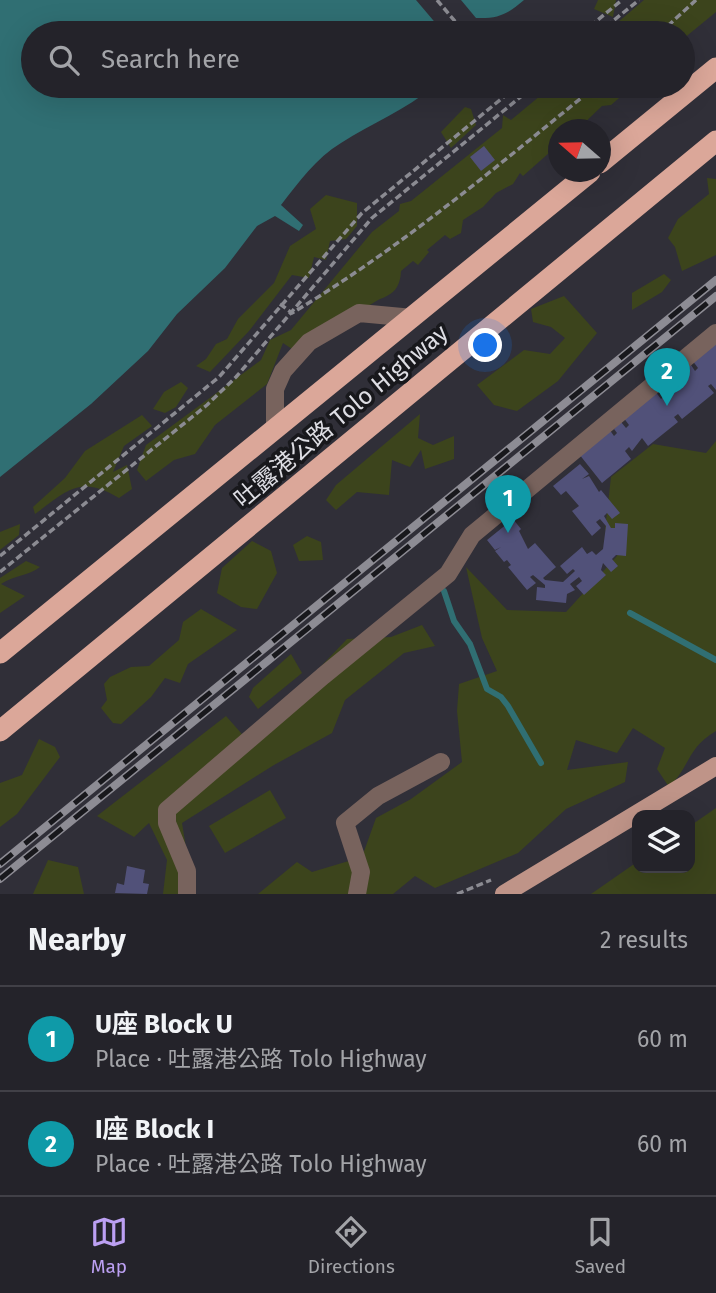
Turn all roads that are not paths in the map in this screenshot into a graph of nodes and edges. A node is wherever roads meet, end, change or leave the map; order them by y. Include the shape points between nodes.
1 (716, 68) edge
2 (695, 85) edge
3 (679, 98) edge
4 (716, 141) edge
5 (611, 154) edge
6 (578, 182) edge
7 (413, 317) junction
8 (716, 333) edge
9 (275, 429) junction
10 (0, 653) edge
11 (0, 731) edge
12 (442, 762) dead end
13 (716, 766) edge
14 (187, 894) edge
15 (357, 894) edge
16 (504, 894) edge

1 - 2 highway
3 - 5 highway
4 - 11 highway, 吐露港公路 Tolo Highway
6 - 7 highway, 吐露港公路 Tolo Highway
7 - 9 highway, 吐露港公路 Tolo Highway
7 - 9 lane via 359,313 309,342 275,389
8 - 14 lane via 472,535 448,574 167,810 167,823 187,871
9 - 10 highway, 吐露港公路 Tolo Highway
12 - 15 lane via 377,796 345,823 361,872
13 - 16 main road

